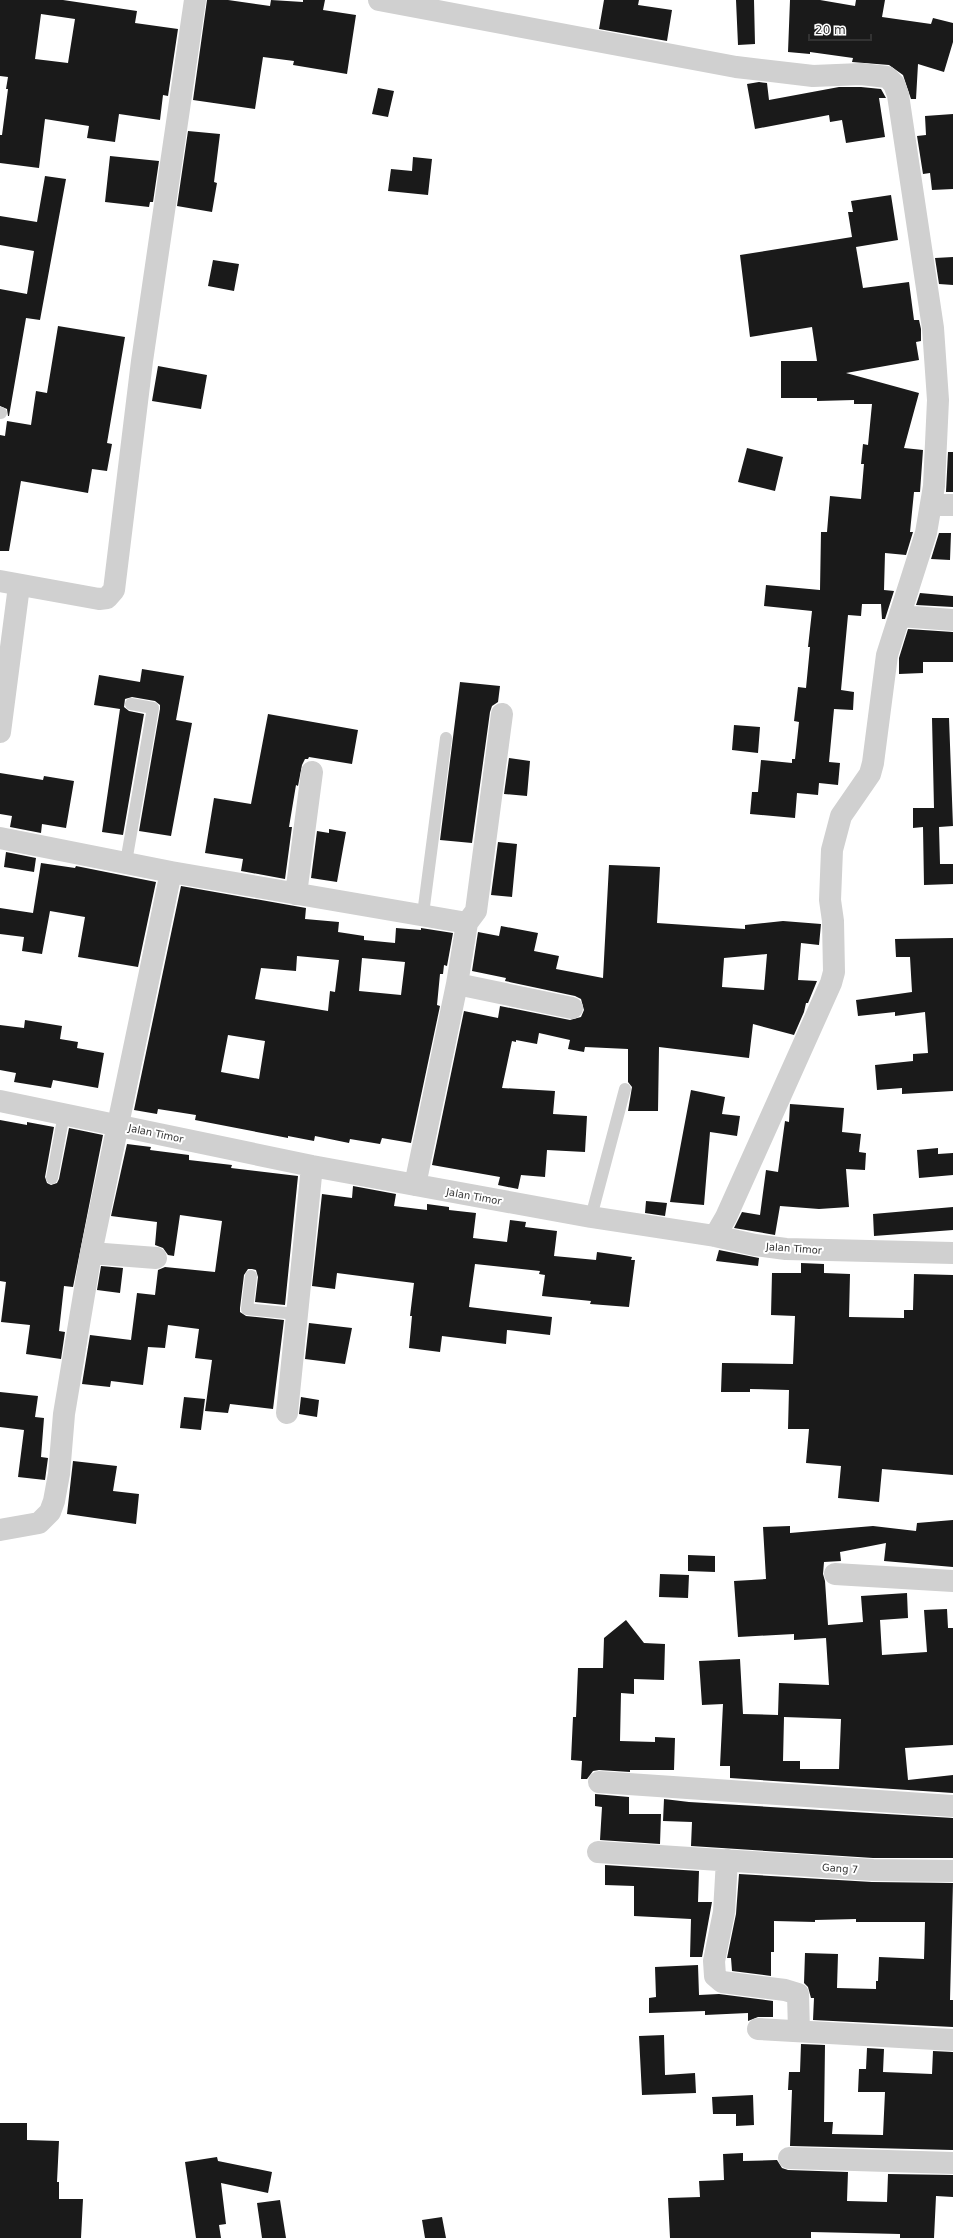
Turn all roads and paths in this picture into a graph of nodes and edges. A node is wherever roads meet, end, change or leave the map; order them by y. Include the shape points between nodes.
1 (195, 0) edge
2 (379, 0) edge
3 (944, 505) edge
4 (10, 584) edge
5 (907, 617) junction
6 (953, 620) edge
7 (131, 704) dead end
8 (502, 714) dead end
9 (0, 732) edge
10 (446, 738) dead end
11 (312, 772) dead end
12 (0, 838) edge
13 (126, 862) junction
14 (171, 872) junction
15 (296, 894) junction
16 (422, 914) junction
17 (467, 923) junction
18 (457, 984) junction
19 (572, 1008) dead end
20 (625, 1089) dead end
21 (0, 1101) edge
22 (64, 1114) junction
23 (117, 1125) junction
24 (312, 1166) junction
25 (52, 1178) dead end
26 (415, 1185) junction
27 (591, 1217) junction
28 (718, 1237) junction
29 (953, 1253) edge
30 (91, 1254) junction
31 (156, 1258) dead end
32 (251, 1276) dead end
33 (297, 1314) junction
34 (287, 1413) dead end
35 (0, 1530) edge
36 (835, 1574) dead end
37 (953, 1581) edge
38 (599, 1782) dead end
39 (953, 1806) edge
40 (598, 1852) dead end
41 (727, 1860) junction
42 (953, 1871) edge
43 (758, 2029) dead end
44 (799, 2031) junction
45 (953, 2040) edge
46 (789, 2158) dead end
47 (953, 2163) edge

1 - 4 street via 142,361 114,590 107,598 99,599
2 - 3 street via 689,60 813,76 861,74 887,77 894,84 898,95 927,280 937,367 934,486
3 - 5 street via 926,533
4 - 9 street
5 - 6 street
5 - 28 street via 887,655 870,774 841,816 832,850 832,978
7 - 13 lane via 153,708
8 - 17 street via 476,911
10 - 16 lane
11 - 15 street
12 - 13 street
13 - 14 street
14 - 15 street
14 - 23 street
15 - 16 street
16 - 17 street
17 - 18 street
18 - 19 street
18 - 26 street
20 - 27 lane
21 - 22 street, Jalan Timor
22 - 23 street, Jalan Timor
22 - 25 lane
23 - 24 street, Jalan Timor
23 - 30 street
24 - 26 street, Jalan Timor
24 - 33 street
26 - 27 street, Jalan Timor
27 - 28 street, Jalan Timor
28 - 29 street, Jalan Timor via 786,1249
30 - 31 street
30 - 35 street via 64,1414 54,1501 50,1512 39,1523
32 - 33 lane via 247,1309
33 - 34 street
36 - 37 street
38 - 39 street
40 - 41 street, Gang 7
41 - 42 street, Gang 7 via 873,1870
41 - 44 street via 724,1912 714,1961 715,1976 722,1982 798,1994
43 - 44 street
44 - 45 street
46 - 47 street

